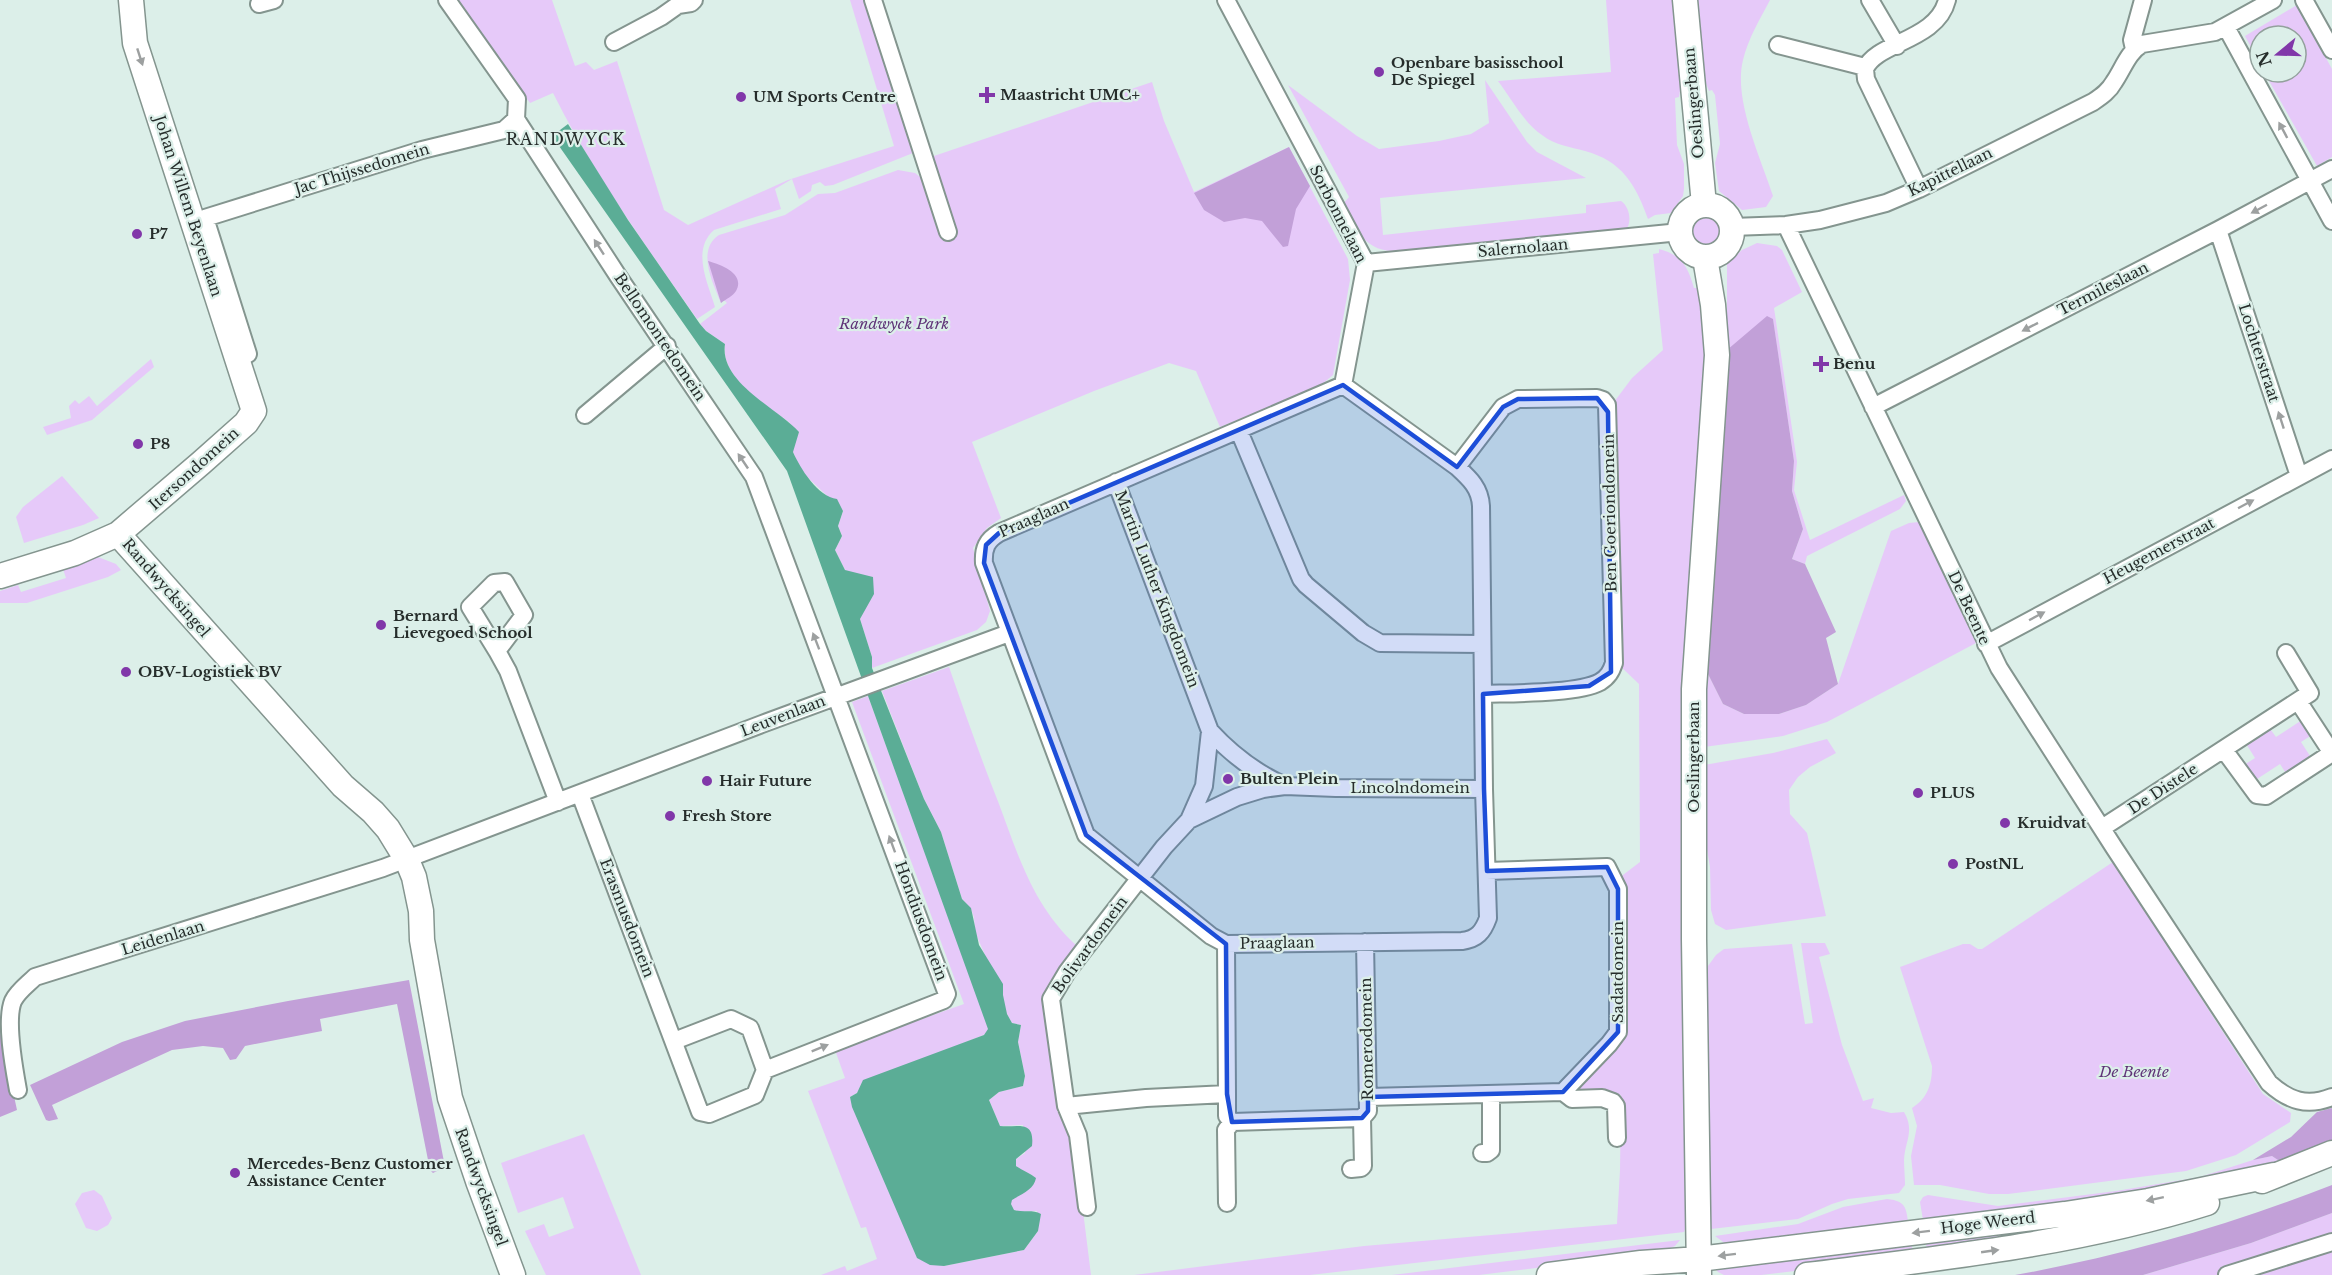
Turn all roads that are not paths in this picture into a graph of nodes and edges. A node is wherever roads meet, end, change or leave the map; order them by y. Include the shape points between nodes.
1 (131, 0) edge
2 (447, 0) edge
3 (694, 0) edge
4 (873, 0) edge
5 (1226, 0) edge
6 (1685, 0) edge
7 (1870, 0) edge
8 (1947, 0) edge
9 (2143, 0) edge
10 (2273, 0) edge
11 (2304, 0) edge
12 (676, 2) edge
13 (2226, 27) junction
14 (614, 42) dead end
15 (1778, 45) dead end
16 (1897, 46) junction
17 (2134, 49) junction
18 (2332, 50) edge
19 (1865, 67) junction
20 (516, 119) junction
21 (2332, 169) edge
22 (2310, 181) junction
23 (1919, 189) junction
24 (1704, 205) junction
25 (206, 219) joint
26 (2332, 221) edge
27 (1786, 225) junction
28 (1732, 227) junction
29 (2218, 230) junction
30 (948, 232) dead end
31 (1680, 232) junction
32 (1705, 258) junction
33 (1366, 263) junction
34 (667, 346) junction
35 (1343, 385) junction
36 (256, 403) junction
37 (1873, 407) junction
38 (585, 415) dead end
39 (1239, 431) junction
40 (2332, 459) edge
41 (1457, 467) junction
42 (2299, 476) junction
43 (1116, 482) junction
44 (112, 538) junction
45 (0, 576) edge
46 (1009, 633) junction
47 (1986, 644) junction
48 (1482, 645) junction
49 (497, 651) dead end
50 (2286, 653) dead end
51 (1483, 694) junction
52 (837, 696) junction
53 (2298, 701) junction
54 (1210, 731) junction
55 (2224, 750) junction
56 (2332, 753) edge
57 (1285, 786) junction
58 (1484, 789) junction
59 (580, 794) junction
60 (558, 802) junction
61 (1189, 820) junction
62 (2102, 828) junction
63 (401, 862) junction
64 (1487, 871) junction
65 (1139, 878) junction
66 (1365, 942) junction
67 (1226, 944) junction
68 (674, 1041) junction
69 (765, 1070) junction
70 (18, 1090) dead end
71 (1563, 1092) junction
72 (1227, 1094) junction
73 (1491, 1094) junction
74 (1368, 1097) junction
75 (2332, 1097) edge
76 (450, 1098) junction
77 (1066, 1106) junction
78 (1362, 1118) junction
79 (1232, 1122) junction
80 (1617, 1138) dead end
81 (1482, 1153) dead end
82 (2332, 1153) edge
83 (1351, 1169) dead end
84 (2274, 1175) junction
85 (1227, 1203) dead end
86 (1087, 1207) dead end
87 (2332, 1242) edge
88 (1699, 1267) edge
89 (498, 1275) edge
90 (513, 1275) edge
91 (1548, 1275) edge
92 (1807, 1275) edge
93 (2227, 1275) edge

1 -> 36 main road, Johan Willem Beyenlaan via 135,43
2 - 20 street, Bellomontedomein via 517,99
3 - 12 street
4 - 30 street
5 - 33 street, Sorbonnelaan
6 - 24 main road, Oeslingerbaan
7 - 16 street
8 - 16 street via 1933,23
9 - 17 street, Kapittellaan via 2132,40
10 - 13 street
11 - 18 street
12 - 14 street via 661,17
13 - 17 street via 2206,35
22 -> 13 street
15 - 19 street
16 - 19 street
17 - 23 street, Kapittellaan via 2113,84 2093,102
19 - 23 street via 1866,79
20 - 25 street, Jac Thijssedomein via 504,130 422,150
34 -> 20 street, Bellomontedomein
21 - 22 street, Termileslaan
22 - 26 street
22 -> 29 street, Termileslaan
23 - 27 street, Kapittellaan via 1865,209
24 - 28 main road via 1723,211
24 - 31 main road via 1686,214
25 - 36 street, Johan Willem Beyenlaan
27 - 28 street, Kapittellaan
27 - 37 street, De Beente
28 - 32 main road via 1727,247
29 -> 37 street, Termileslaan
42 -> 29 street, Lochterstraat
31 - 32 main road via 1685,248
31 - 33 street, Salernolaan
32 - 88 main road, Oeslingerbaan via 1717,355 1695,648
33 - 35 street, Sorbonnelaan
34 - 38 street
52 -> 34 street, Bellomontedomein via 754,477
35 - 39 street, Praaglaan
35 - 41 street, Praaglaan
36 - 44 main road, Itersondomein via 246,423
37 - 47 street, De Beente
39 - 43 street, Praaglaan
39 - 48 street via 1306,585 1380,643
40 - 42 street, Heugemerstraat
41 - 48 street, Praaglaan via 1476,487 1481,500
41 - 51 street, Ben Goeriondomein via 1509,402 1597,398 1607,405 1614,663 1611,672 1589,686 1551,692
47 -> 42 street, Heugemerstraat
43 - 46 street, Praaglaan via 999,532 986,545 984,563
43 - 54 street, Martin Luther Kingdomein
44 - 45 main road, Itersondomein
44 - 63 main road, Randwycksingel via 175,613 214,643 344,786
46 - 52 street, Leuvenlaan
46 - 65 street, Praaglaan via 1086,835
47 - 62 street, De Beente
48 - 51 street, Praaglaan
49 - 60 street
50 - 53 street via 2310,693
51 - 58 street, Praaglaan
52 - 59 street, Leuvenlaan
69 -> 52 street, Hondiusdomein via 944,1000 947,994
53 - 55 street, De Distele
53 - 56 street
54 - 57 street via 1254,770
54 - 61 street via 1204,786
55 - 56 street via 2257,795 2266,796
55 - 62 street, De Distele
57 - 58 street, Lincolndomein
57 - 61 street via 1237,797
58 - 64 street, Praaglaan
59 - 60 street, Leuvenlaan
59 - 68 street, Erasmusdomein
60 - 63 street, Leuvenlaan
61 - 65 street, Bolivardomein
62 - 75 street, De Beente via 2269,1083 2290,1099 2304,1103
63 - 70 street, Leidenlaan via 35,977 16,995 11,1008
63 - 76 main road, Randwycksingel via 422,940
64 - 66 street, Praaglaan via 1488,918 1478,936 1462,941
64 - 71 street, Sadatdomein via 1607,867 1618,889 1618,1032
65 - 67 street, Praaglaan
65 - 77 street, Bolivardomein via 1051,999
66 - 67 street, Praaglaan
66 - 74 street, Romerodomein
67 - 72 street
68 - 69 street via 731,1019 750,1028
68 - 69 street, Erasmusdomein via 700,1112 709,1114 755,1095
71 - 73 street
71 - 80 street via 1572,1099 1602,1098 1613,1102
72 - 77 street
72 - 79 street via 1227,1116
73 - 74 street
73 - 81 street via 1491,1150
74 - 78 street, Romerodomein via 1368,1111
76 - 89 main road, Randwycksingel via 462,1170
76 - 90 main road, Randwycksingel
77 - 86 street, Bolivardomein via 1078,1135
78 - 79 street, Romerodomein
78 - 83 street via 1363,1166
79 - 85 street via 1226,1130
82 - 84 main road, Hoge Weerd
84 -> 88 main road, Hoge Weerd via 2148,1201
92 -> 84 main road, Hoge Weerd via 2068,1238 2204,1204
87 - 93 street
88 - 91 main road, Hoge Weerd

